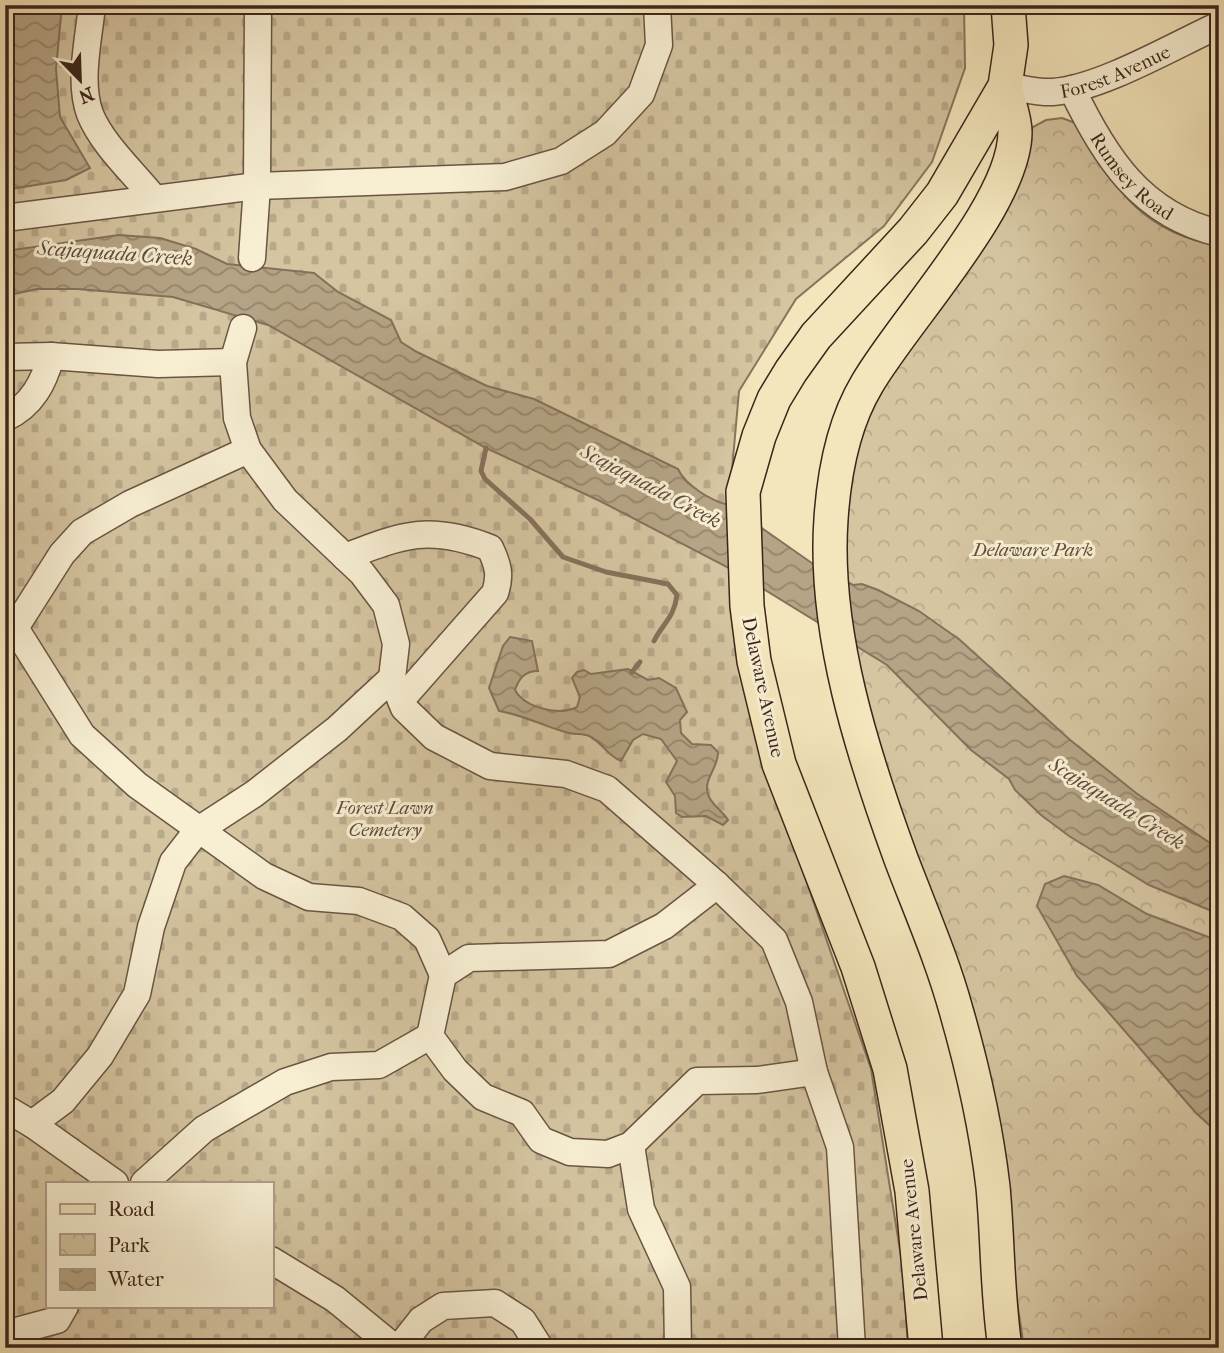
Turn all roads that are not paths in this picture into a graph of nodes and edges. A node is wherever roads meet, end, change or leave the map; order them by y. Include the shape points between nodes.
1 (92, 5) edge
2 (258, 5) edge
3 (657, 5) edge
4 (1009, 5) edge
5 (1219, 25) edge
6 (1005, 86) junction
7 (1072, 89) junction
8 (257, 186) junction
9 (153, 197) junction
10 (5, 218) edge
11 (1219, 233) edge
12 (253, 258) dead end
13 (243, 328) dead end
14 (5, 356) edge
15 (51, 356) junction
16 (233, 362) junction
17 (5, 418) edge
18 (248, 450) junction
19 (345, 556) junction
20 (10, 629) edge
21 (397, 689) junction
22 (197, 831) junction
23 (717, 885) junction
24 (443, 975) junction
25 (430, 1036) junction
26 (814, 1072) junction
27 (5, 1108) edge
28 (32, 1124) junction
29 (631, 1146) junction
30 (114, 1182) edge
31 (145, 1182) edge
32 (273, 1261) edge
33 (64, 1308) edge
34 (5, 1334) edge
35 (397, 1348) edge
36 (540, 1348) edge
37 (678, 1348) edge
38 (852, 1348) edge
39 (926, 1348) edge
40 (1005, 1348) edge

1 - 9 street via 86,82 90,113 102,135
2 - 8 street
3 - 8 street via 659,45 641,94 605,133 561,161 505,177
4 - 6 main road, Delaware Avenue via 1011,45
5 - 7 street, Forest Avenue
6 - 7 street, Forest Avenue via 1052,92
6 - 39 main road, Delaware Avenue via 942,194 913,232 816,336 791,371 759,436 743,492 754,661 779,764 858,967 890,1069 912,1191
6 - 40 main road, Delaware Avenue via 1015,131 1004,174 982,219 864,387 838,466 829,548 842,664 879,795 955,1004 974,1074 990,1167
7 - 11 street, Rumsey Road via 1129,183 1180,220
8 - 9 street
8 - 12 street
9 - 10 street
13 - 16 street
14 - 15 street
15 - 16 street via 158,364
15 - 17 street via 44,383 16,413
16 - 18 street via 237,418
18 - 19 street via 285,500
18 - 20 street via 82,532
19 - 21 street via 386,605 396,644
19 - 21 street via 403,535 456,536 490,548 497,562 500,578 495,593
20 - 22 street via 82,735
21 - 22 street
21 - 23 street via 404,708 434,737 491,766 566,774 607,789
22 - 24 street via 264,876 309,897 359,901 402,917 428,939
22 - 28 street via 173,862 151,928 137,994 100,1056 63,1101
23 - 24 street via 664,926 608,954 469,958
23 - 26 street via 774,940 799,1002
24 - 25 street
25 - 29 street via 483,1097 522,1113 541,1140 570,1152 608,1154
25 - 31 street via 379,1065 331,1067 285,1082 204,1129
26 - 29 street via 757,1080 698,1081
26 - 38 street via 840,1147
27 - 28 street
28 - 30 street
29 - 37 street via 641,1209 677,1287
32 - 35 street via 335,1299
33 - 34 street via 57,1320
35 - 36 street via 421,1320 443,1306 495,1303 523,1321

